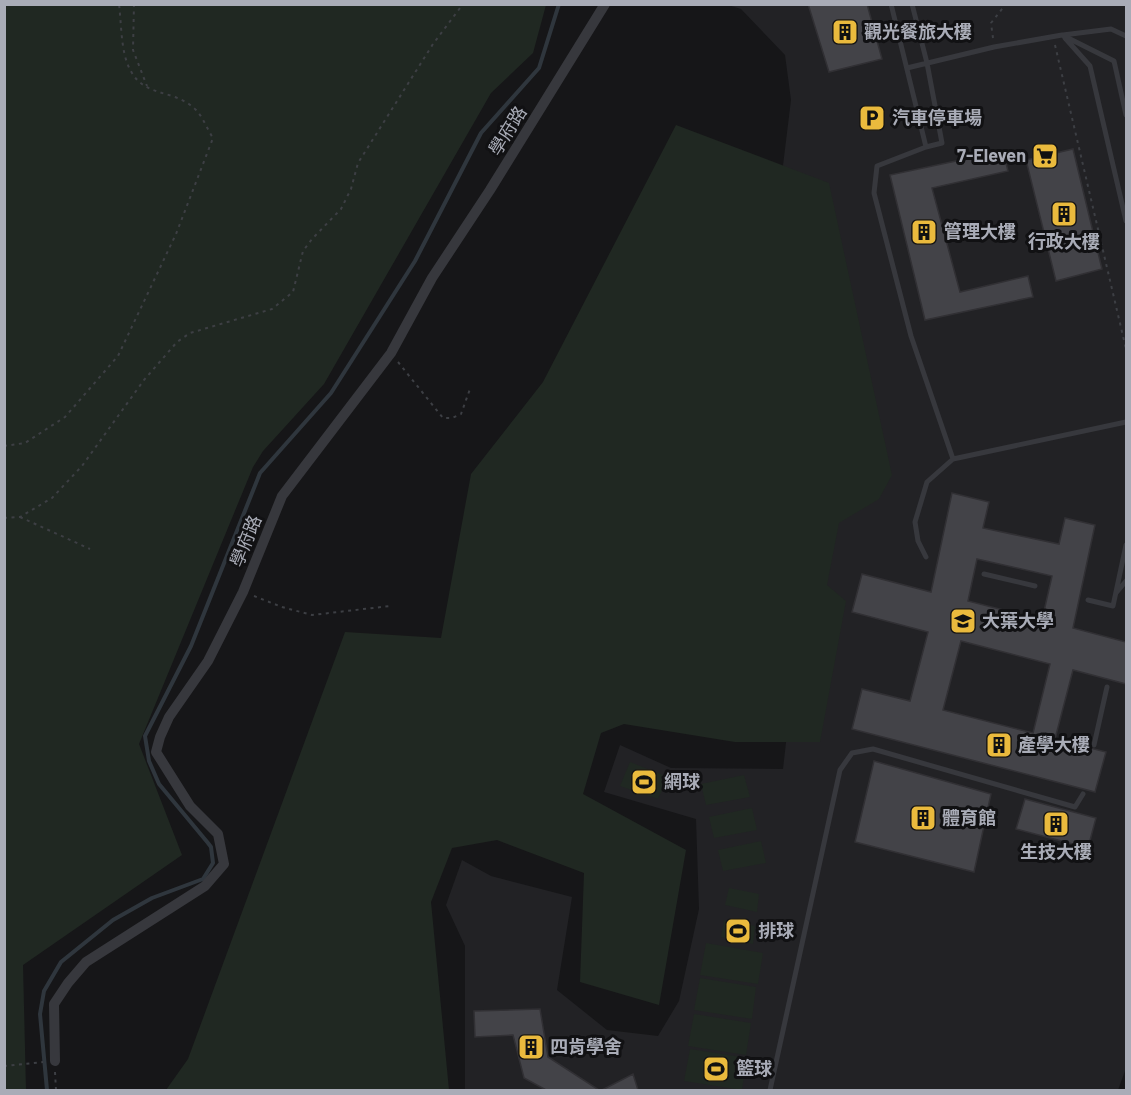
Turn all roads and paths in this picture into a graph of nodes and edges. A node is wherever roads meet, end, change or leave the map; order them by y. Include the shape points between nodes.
1 (119, 4) edge
2 (134, 4) edge
3 (462, 4) edge
4 (605, 4) edge
5 (891, 4) edge
6 (912, 4) edge
7 (1006, 4) edge
8 (1062, 35) junction
9 (1053, 36) junction
10 (1126, 36) edge
11 (994, 47) junction
12 (927, 63) junction
13 (907, 68) junction
14 (148, 89) junction
15 (1126, 116) edge
16 (926, 147) junction
17 (1126, 221) edge
18 (1126, 349) edge
19 (391, 353) junction
20 (470, 389) dead end
21 (1126, 422) edge
22 (4, 446) edge
23 (953, 459) junction
24 (20, 517) junction
25 (4, 518) edge
26 (1126, 545) edge
27 (90, 549) dead end
28 (926, 558) dead end
29 (984, 574) dead end
30 (1126, 581) edge
31 (1035, 586) dead end
32 (243, 592) junction
33 (1115, 595) junction
34 (1088, 600) dead end
35 (390, 606) dead end
36 (1107, 687) dead end
37 (1094, 746) dead end
38 (1083, 794) dead end
39 (55, 1061) junction
40 (4, 1066) edge
41 (56, 1090) edge
42 (770, 1090) edge

1 - 14 path via 125,56 136,79
2 - 14 path via 133,50
3 - 24 path via 358,163 341,209 303,251 293,292 272,309 190,333 177,342 144,380 82,466 52,498
4 - 19 street, 學府路 via 432,278
5 - 13 lane
6 - 12 lane
7 - 11 path via 991,23
8 - 9 lane
8 - 10 lane via 1111,29
8 - 15 lane via 1114,61
8 - 17 lane via 1090,66
9 - 11 lane
9 - 18 path
11 - 12 lane
12 - 13 lane
12 - 16 lane via 942,143
13 - 16 lane
14 - 22 path via 196,110 213,138 176,234 118,356 65,417 25,443
16 - 23 lane via 877,166 874,193 911,336
19 - 20 path via 443,418 461,414
19 - 32 street, 學府路 via 282,496
21 - 23 lane
23 - 28 lane via 927,482 915,522
24 - 25 path
24 - 27 path
26 - 33 lane
29 - 31 lane
30 - 33 lane
32 - 35 path via 312,615
32 - 39 street, 學府路 via 208,661 169,717 156,752 190,806 218,834 224,864 205,886 86,962 54,1004
33 - 34 lane via 1113,606
36 - 37 lane
38 - 42 lane via 1075,807 873,749 852,753 840,770
39 - 40 path
39 - 41 path

